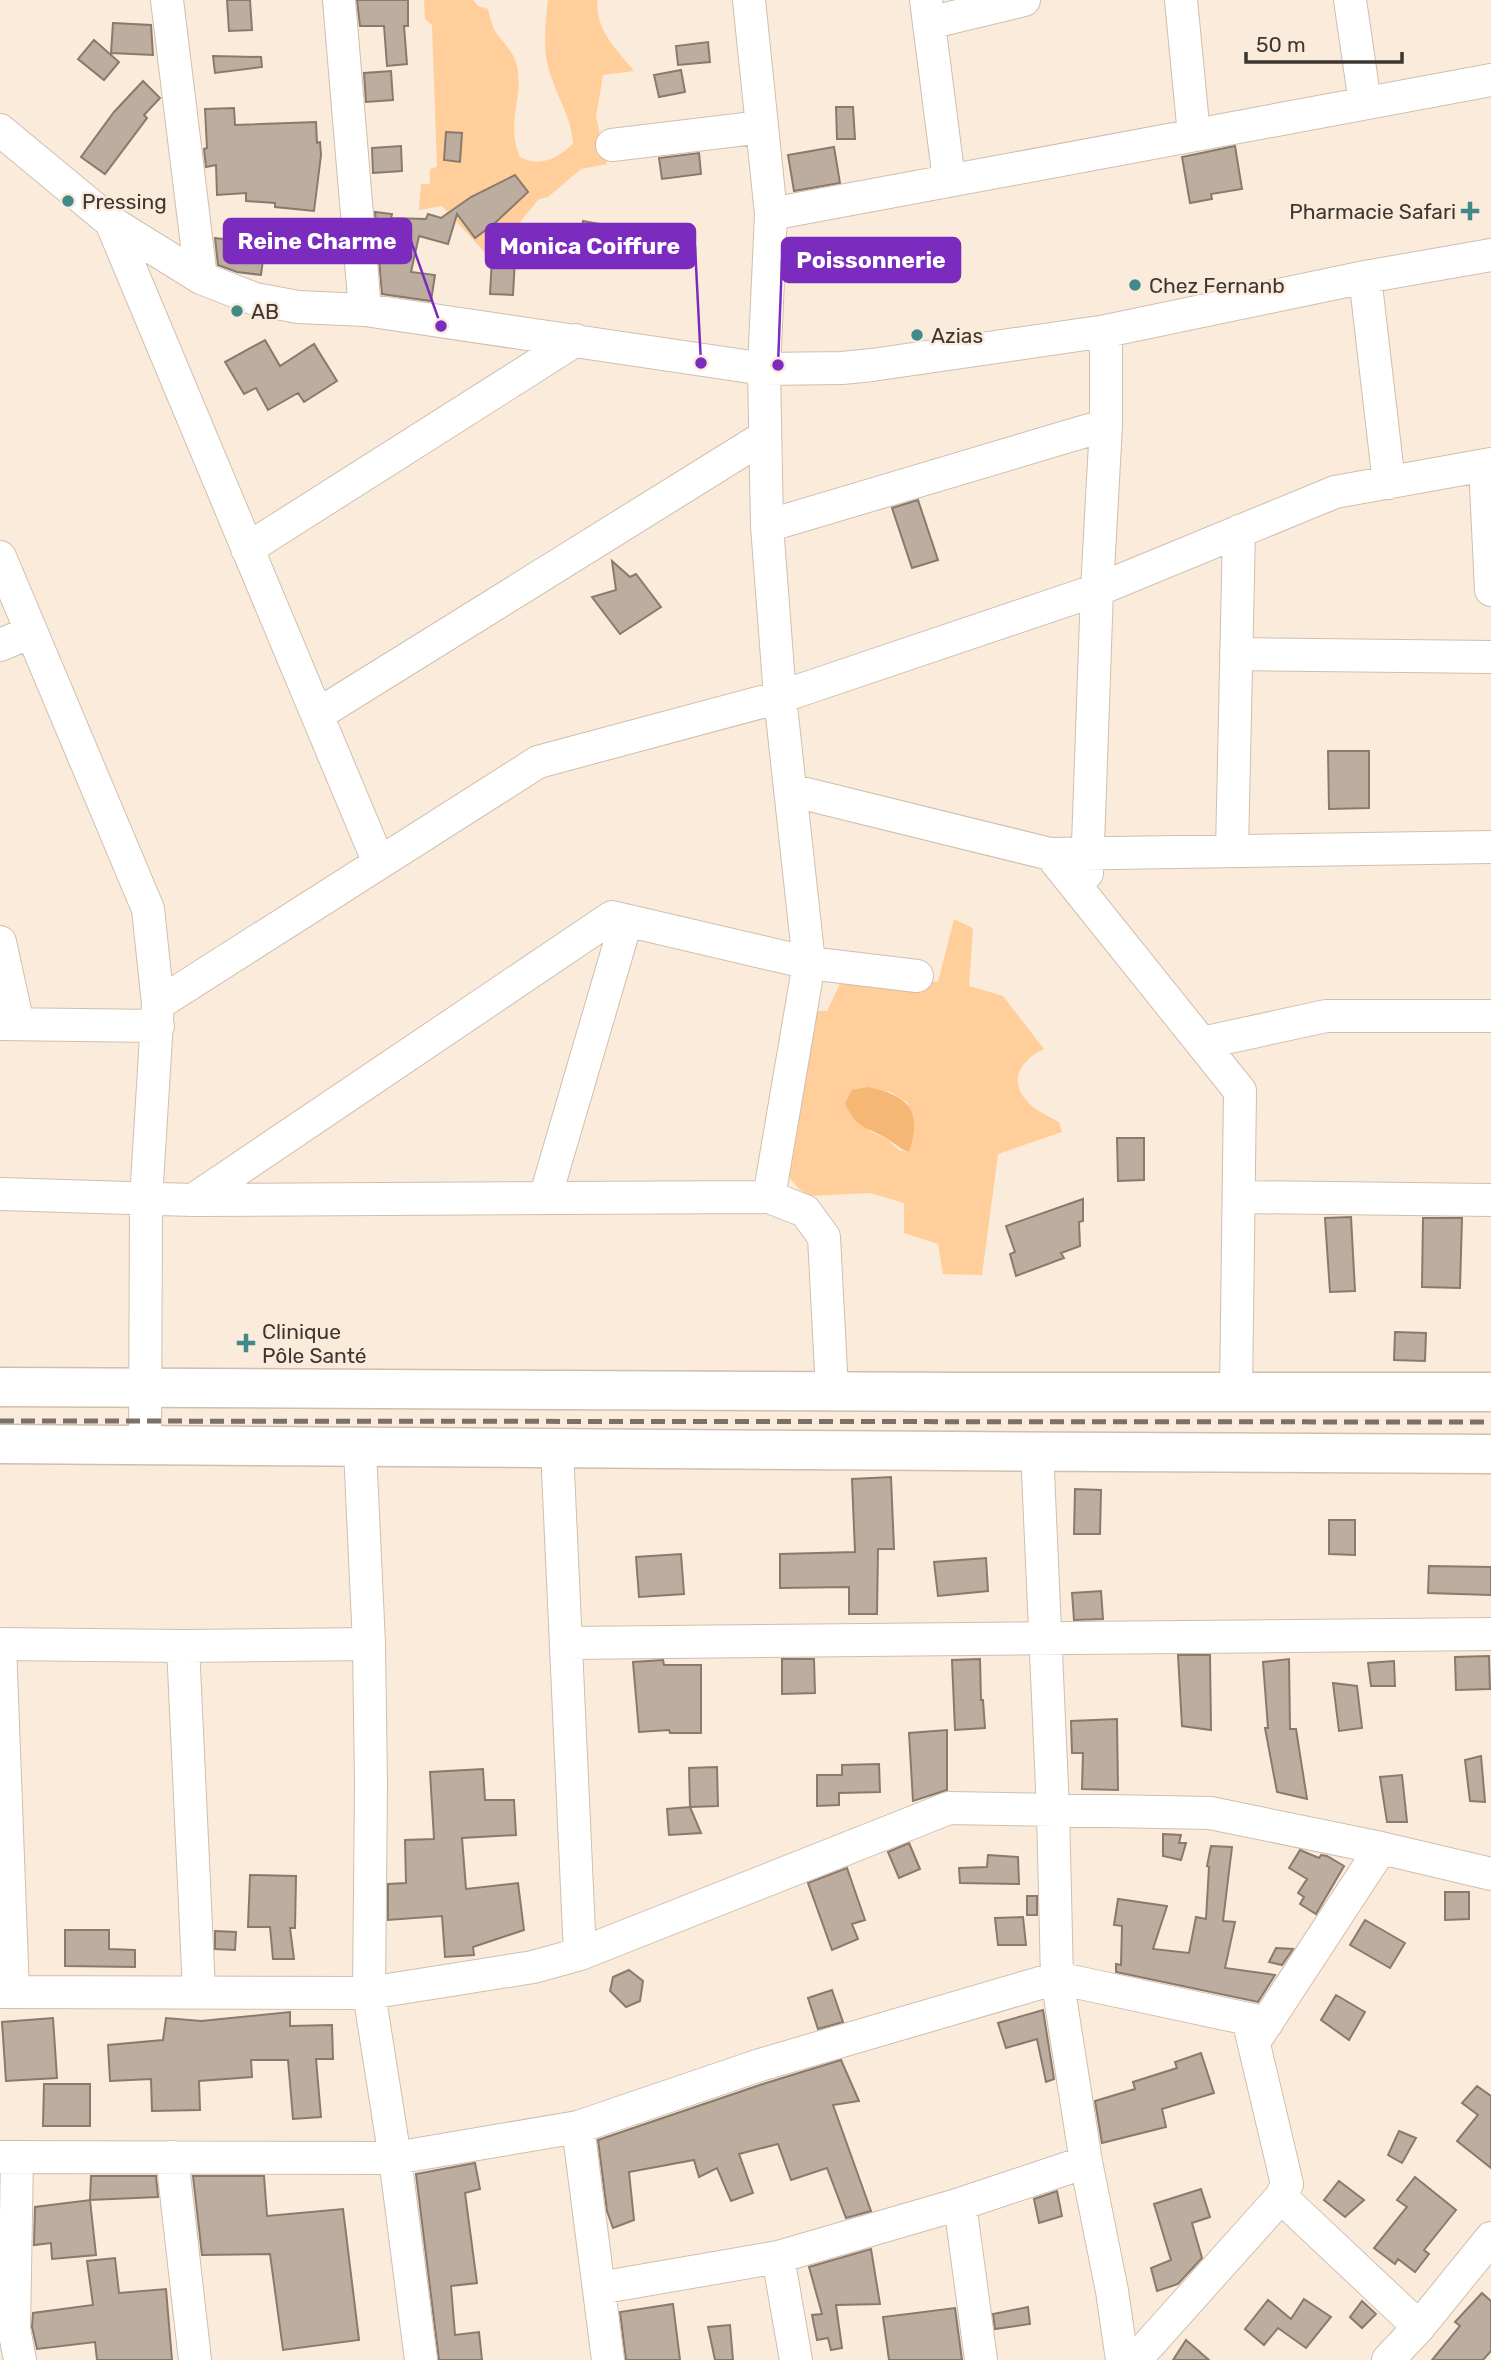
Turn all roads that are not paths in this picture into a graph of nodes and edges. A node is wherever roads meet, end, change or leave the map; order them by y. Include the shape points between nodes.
1 (167, 0) edge
2 (339, 0) edge
3 (749, 0) edge
4 (1024, 0) edge
5 (1181, 0) edge
6 (1350, 0) edge
7 (927, 12) edge
8 (1491, 80) edge
9 (1364, 103) junction
10 (762, 127) junction
11 (0, 130) edge
12 (1194, 135) junction
13 (612, 145) dead end
14 (949, 180) junction
15 (771, 214) junction
16 (111, 222) junction
17 (1491, 255) edge
18 (1365, 277) junction
19 (201, 278) junction
20 (365, 310) junction
21 (1106, 331) junction
22 (576, 340) junction
23 (764, 369) junction
24 (1106, 425) junction
25 (764, 437) junction
26 (1488, 465) edge
27 (1389, 482) junction
28 (767, 526) junction
29 (1239, 531) junction
30 (247, 548) junction
31 (0, 557) edge
32 (1097, 590) junction
33 (1491, 590) edge
34 (30, 632) junction
35 (0, 645) edge
36 (1236, 654) junction
37 (1491, 657) edge
38 (780, 697) junction
39 (317, 715) junction
40 (790, 790) junction
41 (1491, 847) edge
42 (1231, 851) junction
43 (1087, 853) junction
44 (1050, 854) junction
45 (379, 863) junction
46 (1086, 899) junction
47 (626, 922) junction
48 (0, 942) edge
49 (809, 963) junction
50 (918, 976) dead end
51 (158, 1015) junction
52 (1491, 1016) edge
53 (9, 1024) edge
54 (1202, 1043) junction
55 (0, 1194) edge
56 (769, 1197) junction
57 (1239, 1197) junction
58 (545, 1198) junction
59 (146, 1200) junction
60 (193, 1200) junction
61 (1491, 1200) edge
62 (145, 1386) junction
63 (0, 1387) edge
64 (832, 1391) junction
65 (1491, 1392) edge
66 (1236, 1393) junction
67 (0, 1444) edge
68 (145, 1446) junction
69 (360, 1450) junction
70 (557, 1450) junction
71 (1037, 1450) junction
72 (1491, 1454) edge
73 (1491, 1634) edge
74 (1044, 1637) junction
75 (566, 1643) junction
76 (0, 1644) edge
77 (369, 1644) junction
78 (183, 1646) junction
79 (1053, 1810) junction
80 (3, 1813) edge
81 (1381, 1848) junction
82 (1491, 1874) edge
83 (580, 1954) junction
84 (1057, 1978) junction
85 (200, 1991) junction
86 (6, 1992) edge
87 (369, 1993) junction
88 (1257, 2027) junction
89 (578, 2127) junction
90 (8, 2157) edge
91 (172, 2157) junction
92 (395, 2158) junction
93 (1086, 2162) junction
94 (1281, 2197) junction
95 (960, 2204) junction
96 (1491, 2238) edge
97 (778, 2257) junction
98 (599, 2288) junction
99 (1419, 2327) junction
100 (7, 2329) edge
101 (20, 2360) edge
102 (195, 2360) edge
103 (421, 2360) edge
104 (608, 2360) edge
105 (796, 2360) edge
106 (981, 2360) edge
107 (1122, 2360) edge
108 (1135, 2360) edge
109 (1388, 2360) edge

1 - 19 street
2 - 20 street
3 - 10 street
4 - 7 street
5 - 12 street
6 - 9 street
7 - 14 street
8 - 9 street
9 - 12 street
10 - 13 street
10 - 15 street
11 - 16 street
12 - 14 street
14 - 15 street
15 - 23 street
16 - 19 street
16 - 30 street
17 - 18 street
18 - 21 street
18 - 27 street
19 - 20 street via 255,299 298,307
20 - 22 street
21 - 23 street via 872,365
21 - 24 street
22 - 23 street
22 - 30 street
23 - 25 street
24 - 28 street
24 - 32 street
25 - 28 street
25 - 39 street
26 - 27 street
26 - 33 street
27 - 29 street via 1335,492
28 - 38 street
29 - 32 street
29 - 36 street
30 - 39 street
31 - 34 street
32 - 38 street
32 - 43 street
34 - 35 street
34 - 51 street via 148,909
36 - 37 street
36 - 42 street
38 - 40 street
38 - 45 street via 538,762
39 - 45 street
40 - 44 street
40 - 49 street
41 - 42 street
42 - 43 street
43 - 44 street
43 - 46 street
44 - 46 street
45 - 51 street
46 - 54 street
47 - 49 street
47 - 58 street
47 - 60 street via 612,917
48 - 53 street
49 - 50 street
49 - 56 street
51 - 53 street
51 - 59 street
52 - 54 street via 1326,1016
54 - 57 street via 1240,1091
55 - 59 street
56 - 58 street
56 - 64 street via 805,1211 824,1237
57 - 61 street
57 - 66 street
58 - 60 street
59 - 60 street
59 - 62 street
62 - 63 main road
62 - 64 main road
62 - 68 street
64 - 66 main road
65 - 66 main road
67 - 68 main road
68 - 69 main road
69 - 70 main road
69 - 77 street
70 - 71 main road
70 - 75 street
71 - 72 main road
71 - 74 street
73 - 74 street
74 - 75 street
74 - 79 street
75 - 83 street
76 - 78 street
76 - 80 street
77 - 78 street
77 - 87 street
78 - 85 street
79 - 81 street via 1210,1814
79 - 83 street via 949,1808
79 - 84 street
80 - 86 street
81 - 82 street
81 - 88 street
83 - 87 street via 533,1967
84 - 88 street
84 - 89 street via 760,2065
84 - 93 street
85 - 86 street
85 - 87 street
87 - 92 street
88 - 94 street via 1287,2184
89 - 92 street
89 - 98 street
90 - 91 street
90 - 100 street
91 - 92 street
91 - 102 street
92 - 103 street
93 - 95 street
93 - 107 street
94 - 99 street
94 - 108 street
95 - 97 street
95 - 106 street
96 - 99 street
97 - 98 street
97 - 105 street
98 - 104 street
99 - 109 street
100 - 101 street

